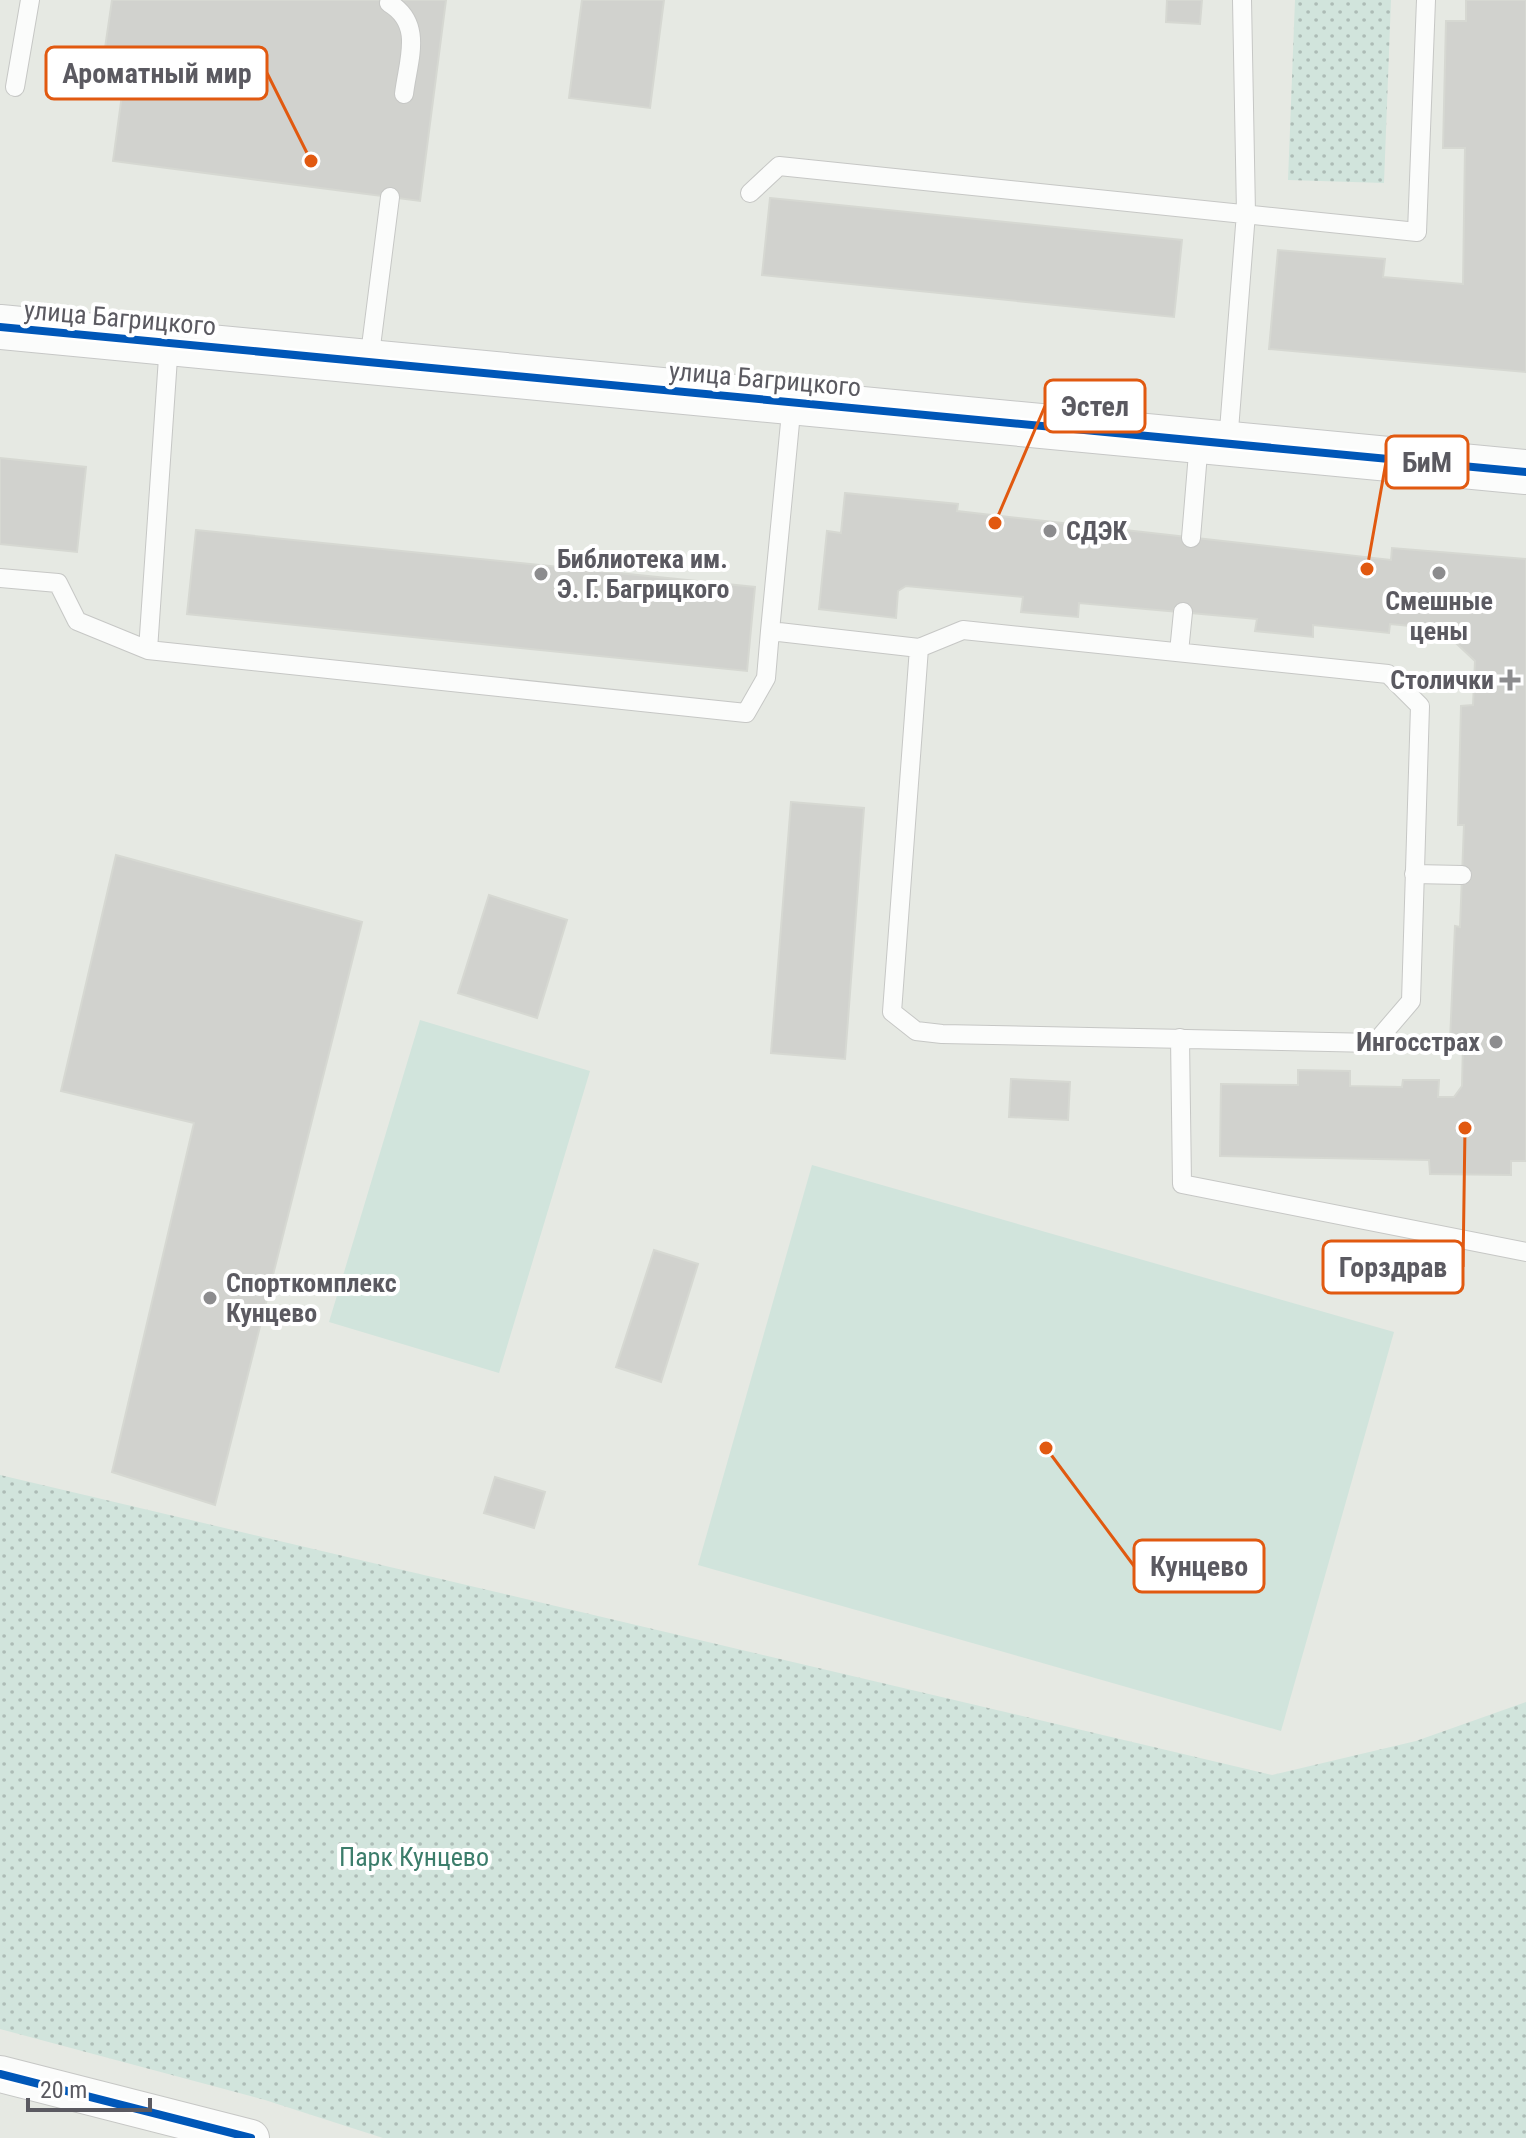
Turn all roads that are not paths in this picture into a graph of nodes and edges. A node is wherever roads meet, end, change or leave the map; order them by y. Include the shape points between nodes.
1 (30, 0) edge
2 (370, 0) edge
3 (1242, 0) edge
4 (1426, 0) edge
5 (389, 2) edge
6 (15, 87) dead end
7 (404, 94) dead end
8 (750, 193) dead end
9 (390, 197) dead end
10 (1246, 213) junction
11 (0, 327) edge
12 (169, 343) junction
13 (369, 362) junction
14 (792, 402) junction
15 (1213, 442) junction
16 (1526, 472) edge
17 (1191, 538) dead end
18 (0, 578) edge
19 (1183, 612) dead end
20 (770, 631) junction
21 (919, 648) junction
22 (148, 650) junction
23 (1179, 652) junction
24 (1414, 874) junction
25 (1462, 875) dead end
26 (1180, 1038) junction
27 (1526, 1252) edge
28 (0, 2074) edge
29 (251, 2138) edge

1 - 6 lane
2 - 5 lane
3 - 10 lane
4 - 10 lane via 1417,232
5 - 7 lane via 411,28
8 - 10 lane via 779,166
9 - 13 lane
10 - 15 lane
11 - 12 street, улица Багрицкого
12 - 13 street, улица Багрицкого
12 - 22 lane
13 - 14 street, улица Багрицкого
14 - 15 street, улица Багрицкого
14 - 20 lane
15 - 16 street, улица Багрицкого
15 - 17 lane
18 - 22 lane via 58,583 77,621
19 - 23 lane
20 - 21 lane
20 - 22 lane via 766,678 746,713
21 - 23 lane via 963,630
21 - 26 lane via 892,1012 916,1031 942,1034
23 - 24 lane via 1388,674 1420,706
24 - 25 lane
24 - 26 lane via 1411,1001 1375,1043
26 - 27 lane via 1182,1184
28 - 29 street

